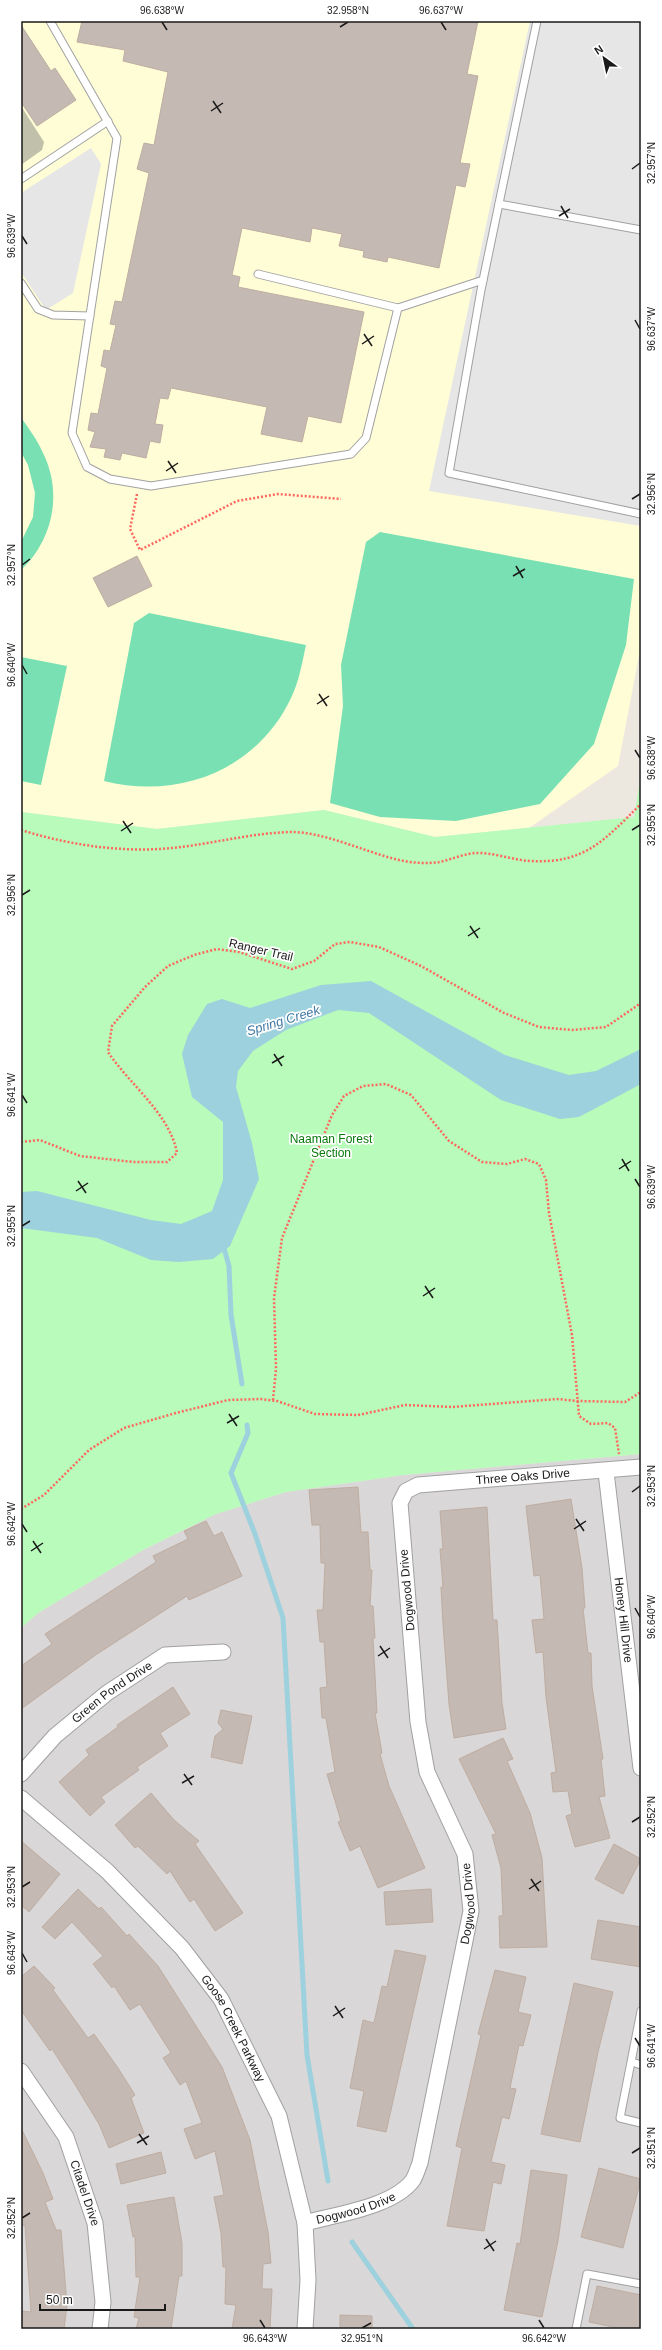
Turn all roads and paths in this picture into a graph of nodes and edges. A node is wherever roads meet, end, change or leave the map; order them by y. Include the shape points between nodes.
1 (50, 21) edge
2 (537, 21) edge
3 (108, 121) junction
4 (21, 179) edge
5 (499, 204) junction
6 (641, 230) edge
7 (258, 274) dead end
8 (483, 280) junction
9 (21, 283) edge
10 (398, 308) junction
11 (90, 316) junction
12 (138, 484) junction
13 (341, 499) dead end
14 (640, 511) edge
15 (641, 804) edge
16 (21, 830) edge
17 (641, 1003) edge
18 (21, 1142) edge
19 (641, 1392) edge
20 (273, 1400) junction
21 (577, 1402) junction
22 (619, 1458) dead end
23 (641, 1467) edge
24 (606, 1472) junction
25 (406, 1491) joint
26 (21, 1509) edge
27 (223, 1652) dead end
28 (641, 1768) edge
29 (21, 1774) edge
30 (21, 1798) edge
31 (641, 2011) edge
32 (632, 2062) junction
33 (641, 2065) edge
34 (21, 2071) edge
35 (641, 2123) edge
36 (305, 2223) junction
37 (641, 2284) edge
38 (100, 2329) edge
39 (305, 2329) edge
40 (576, 2329) edge

1 - 3 lane
2 - 5 lane
3 - 4 lane
3 - 11 lane via 118,138
5 - 6 lane
5 - 8 lane
7 - 10 lane
8 - 10 lane
8 - 14 lane via 449,472
9 - 11 lane via 38,309 53,315
10 - 12 lane via 366,438 351,454 151,486
11 - 12 lane via 72,433 87,467 110,479
12 - 13 path via 130,529 140,550 237,500 278,494
15 - 16 path via 606,838 582,854 530,861 476,853 439,862 417,863 396,860 312,835 293,832 171,848 130,849 76,844
17 - 18 path, Ranger Trail via 606,1028 539,1028 504,1013 421,966 379,947 350,942 335,944 314,961 292,969 239,952 217,949 168,966 145,987 112,1026 108,1052 118,1067 140,1089 160,1118 175,1142 177,1153 167,1162 133,1162 80,1156 40,1140
19 - 21 path via 625,1402
20 - 21 path via 315,1414 358,1415 405,1405 452,1408 557,1399
20 - 21 path via 276,1369 274,1298 282,1238 332,1115 344,1096 363,1086 386,1084 411,1095 449,1141 482,1162 507,1164 525,1159 539,1164 546,1180 549,1213 572,1335
20 - 26 path via 228,1400 124,1428 89,1450 44,1495
21 - 22 path via 579,1416 590,1424 608,1423 615,1428
23 - 24 street, Three Oaks Drive
24 - 25 street, Three Oaks Drive via 418,1485
24 - 28 street, Honey Hill Drive
25 - 36 street, Dogwood Drive via 400,1503 418,1722 427,1772 465,1854 471,1911 420,2163 413,2179 401,2192 386,2201
27 - 29 street, Green Pond Drive via 165,1655 107,1693 55,1736
30 - 36 street, Goose Creek Parkway via 112,1877 182,1948 221,1998 279,2116
31 - 32 lane
32 - 33 lane
32 - 35 lane via 620,2118
34 - 38 street, Citadel Drive via 66,2137 95,2223 104,2302
36 - 39 street, Goose Creek Parkway via 308,2280
37 - 40 lane via 587,2274

